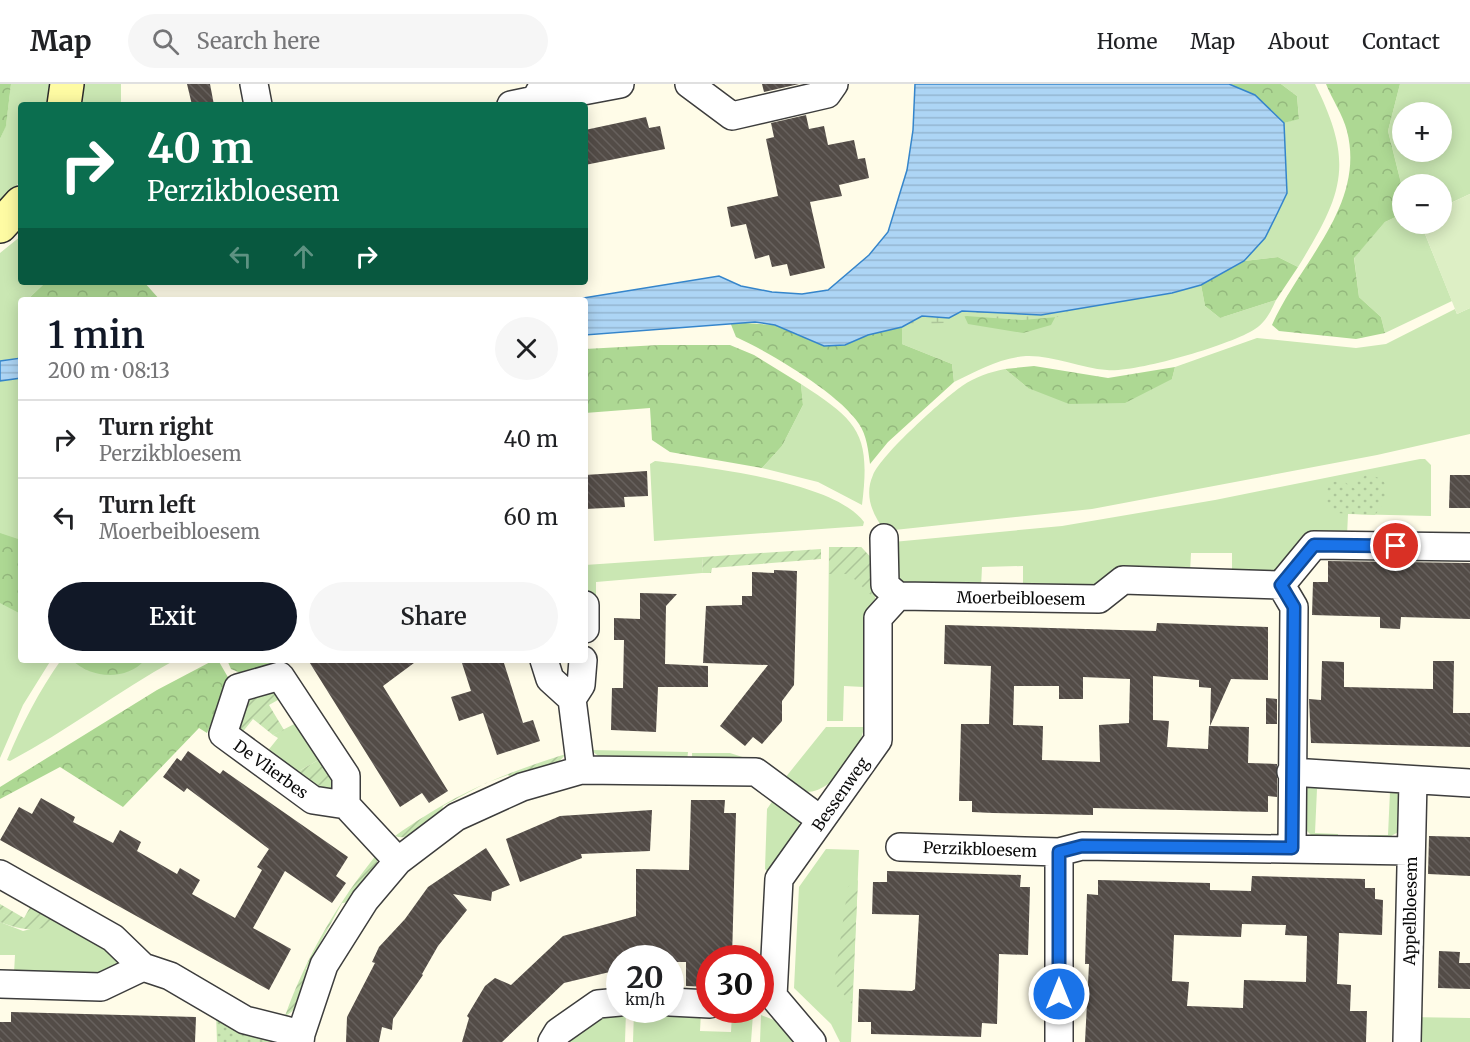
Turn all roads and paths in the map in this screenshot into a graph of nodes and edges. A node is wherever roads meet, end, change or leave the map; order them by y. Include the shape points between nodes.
1 (67, 84) edge
2 (254, 84) edge
3 (620, 84) edge
4 (689, 84) edge
5 (834, 84) edge
6 (530, 96) edge
7 (64, 102) edge
8 (257, 102) edge
9 (18, 206) edge
10 (0, 226) edge
11 (884, 538) dead end
12 (1470, 547) edge
13 (1281, 585) junction
14 (898, 596) junction
15 (545, 663) edge
16 (583, 663) edge
17 (572, 699) junction
18 (581, 770) junction
19 (1291, 772) junction
20 (1413, 781) junction
21 (1470, 783) edge
22 (346, 805) junction
23 (821, 820) junction
24 (900, 847) dead end
25 (1292, 848) junction
26 (1411, 851) junction
27 (1059, 852) junction
28 (398, 861) junction
29 (0, 874) edge
30 (772, 945) edge
31 (143, 967) junction
32 (0, 984) edge
33 (606, 1003) edge
34 (774, 1007) edge
35 (301, 1038) edge
36 (552, 1042) edge
37 (812, 1042) edge
38 (1059, 1042) edge
39 (1407, 1042) edge

1 - 7 street
2 - 8 street
3 - 6 street
4 - 5 street via 732,116 827,94
9 - 10 street
11 - 14 street via 885,585
12 - 13 street via 1314,545
13 - 14 street, Moerbeibloesem via 1123,580 1099,600
13 - 19 street via 1294,607
14 - 23 street, Bessenweg via 878,618 878,740
15 - 17 street via 550,679
16 - 17 street via 581,685
17 - 18 street
18 - 23 street via 756,772
18 - 28 street via 522,787 456,817
19 - 20 street
19 - 25 street
20 - 21 street
20 - 26 street, Appelbloesem
22 - 22 street, De Vlierbes via 346,776 280,676 238,688 223,734 313,800
22 - 28 street
23 - 30 street, Bessenweg via 779,879
24 - 27 street, Perzikbloesem
25 - 26 street, Perzikbloesem
25 - 27 street, Perzikbloesem via 1082,846
26 - 39 street, Appelbloesem
27 - 38 street, Perzikbloesem
28 - 35 street via 365,900 324,965
29 - 31 street via 113,938
31 - 32 street via 101,987
31 - 35 street via 170,976 245,1020
33 - 36 street via 598,1004 558,1032
34 - 37 street, Bessenweg

